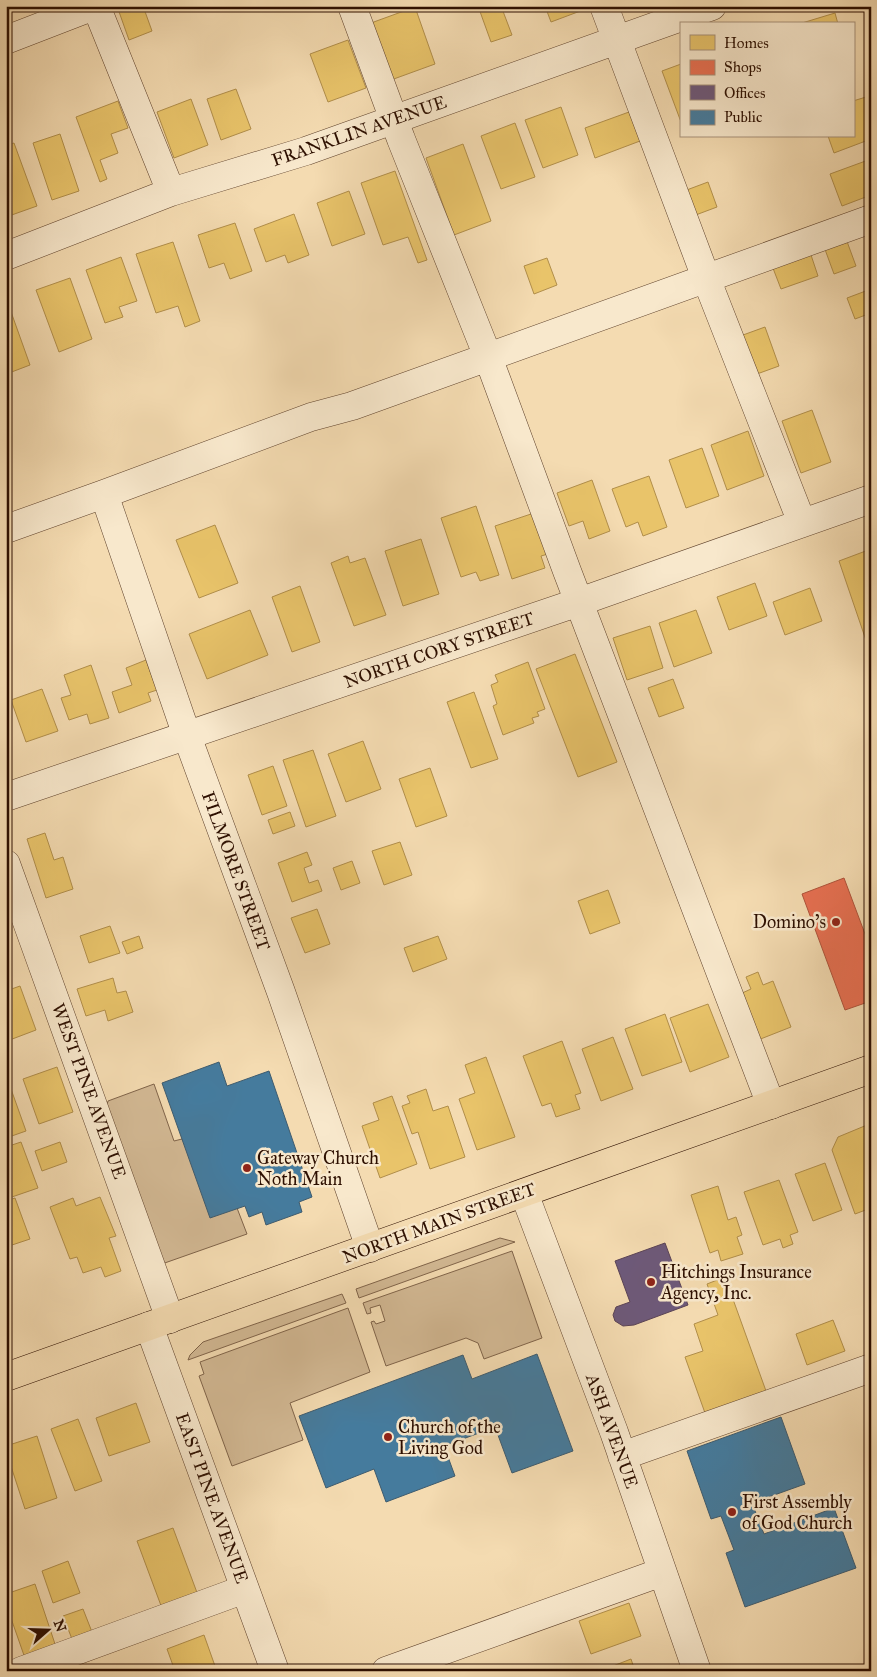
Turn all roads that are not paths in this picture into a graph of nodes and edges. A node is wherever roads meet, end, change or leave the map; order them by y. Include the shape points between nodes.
1 (95, 6) edge
2 (352, 6) edge
3 (604, 6) edge
4 (712, 6) edge
5 (6, 40) edge
6 (617, 40) junction
7 (394, 120) junction
8 (171, 192) junction
9 (871, 219) edge
10 (7, 252) edge
11 (706, 278) junction
12 (488, 357) junction
13 (104, 494) junction
14 (871, 499) edge
15 (802, 524) junction
16 (6, 529) edge
17 (579, 602) junction
18 (186, 736) junction
19 (6, 797) edge
20 (6, 864) edge
21 (871, 1069) edge
22 (771, 1105) junction
23 (524, 1193) junction
24 (370, 1248) junction
25 (160, 1322) junction
26 (871, 1368) edge
27 (6, 1377) edge
28 (622, 1456) junction
29 (662, 1572) junction
30 (245, 1589) junction
31 (21, 1671) edge
32 (275, 1671) edge
33 (386, 1671) edge
34 (697, 1671) edge

1 - 5 street
1 - 8 street
2 - 7 street
3 - 6 street
4 - 6 street, FRANKLIN AVENUE
6 - 7 street, FRANKLIN AVENUE
6 - 11 street
7 - 8 street, FRANKLIN AVENUE
7 - 12 street
8 - 10 street, FRANKLIN AVENUE
9 - 11 street
11 - 12 street
11 - 15 street
12 - 13 street via 352,406 311,417
12 - 17 street
13 - 16 street
13 - 18 street, FILMORE STREET
14 - 15 street, NORTH CORY STREET
15 - 17 street, NORTH CORY STREET
17 - 18 street, NORTH CORY STREET
17 - 22 street
18 - 19 street, NORTH CORY STREET
18 - 24 street, FILMORE STREET via 281,992
20 - 25 street, WEST PINE AVENUE
21 - 22 main road, NORTH MAIN STREET
22 - 23 main road, NORTH MAIN STREET
23 - 24 main road, NORTH MAIN STREET
23 - 28 street, ASH AVENUE
24 - 25 main road, NORTH MAIN STREET
25 - 27 main road, NORTH MAIN STREET
25 - 30 street, EAST PINE AVENUE
26 - 28 street
28 - 29 street, ASH AVENUE
29 - 33 street
29 - 34 street, ASH AVENUE
30 - 31 street
30 - 32 street, EAST PINE AVENUE

